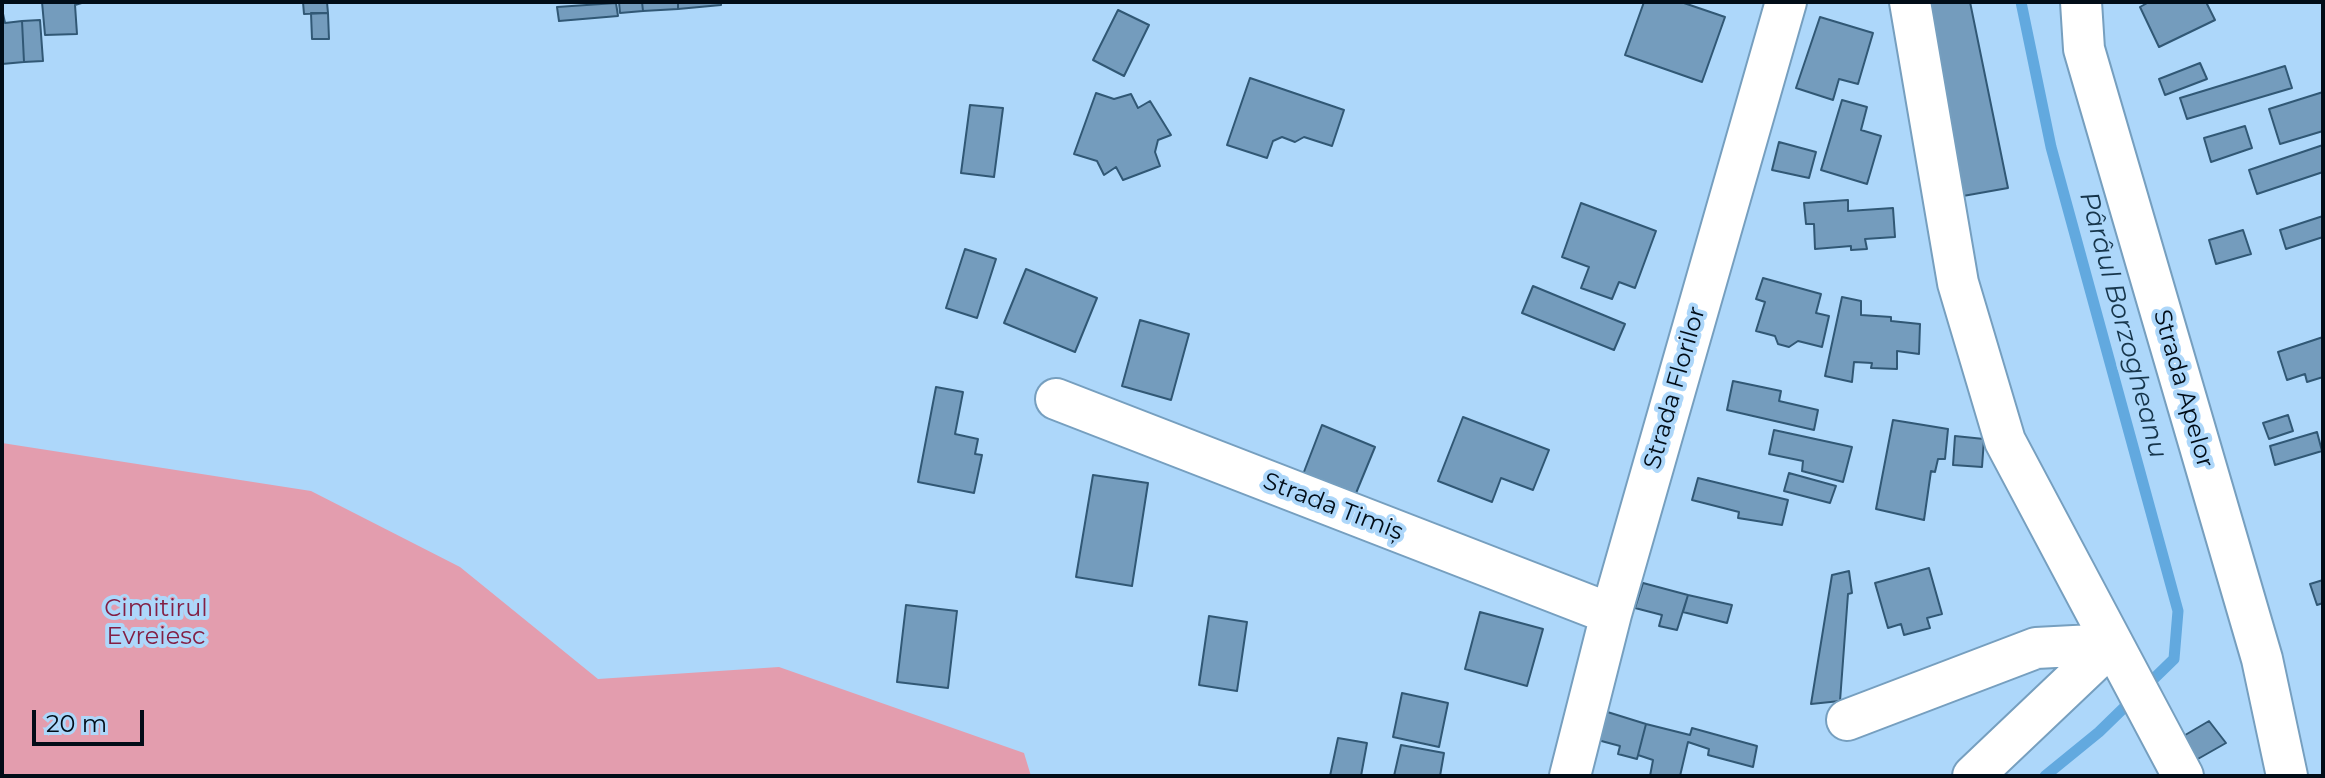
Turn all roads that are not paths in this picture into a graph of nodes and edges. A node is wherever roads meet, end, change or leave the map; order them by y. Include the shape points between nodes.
1 (1786, 2) edge
2 (1910, 2) edge
3 (2081, 2) edge
4 (1056, 399) dead end
5 (1611, 614) junction
6 (2117, 654) junction
7 (1847, 720) dead end
8 (1570, 776) edge
9 (1973, 776) edge
10 (2183, 776) edge
11 (2287, 776) edge

1 - 5 street, Strada Florilor
2 - 6 street via 1958,283 2001,428
3 - 11 street, Strada Apelor via 2084,49 2262,659
4 - 5 street, Strada Timiș
5 - 8 street, Strada Florilor
6 - 7 street via 2036,648
6 - 9 street
6 - 10 street

